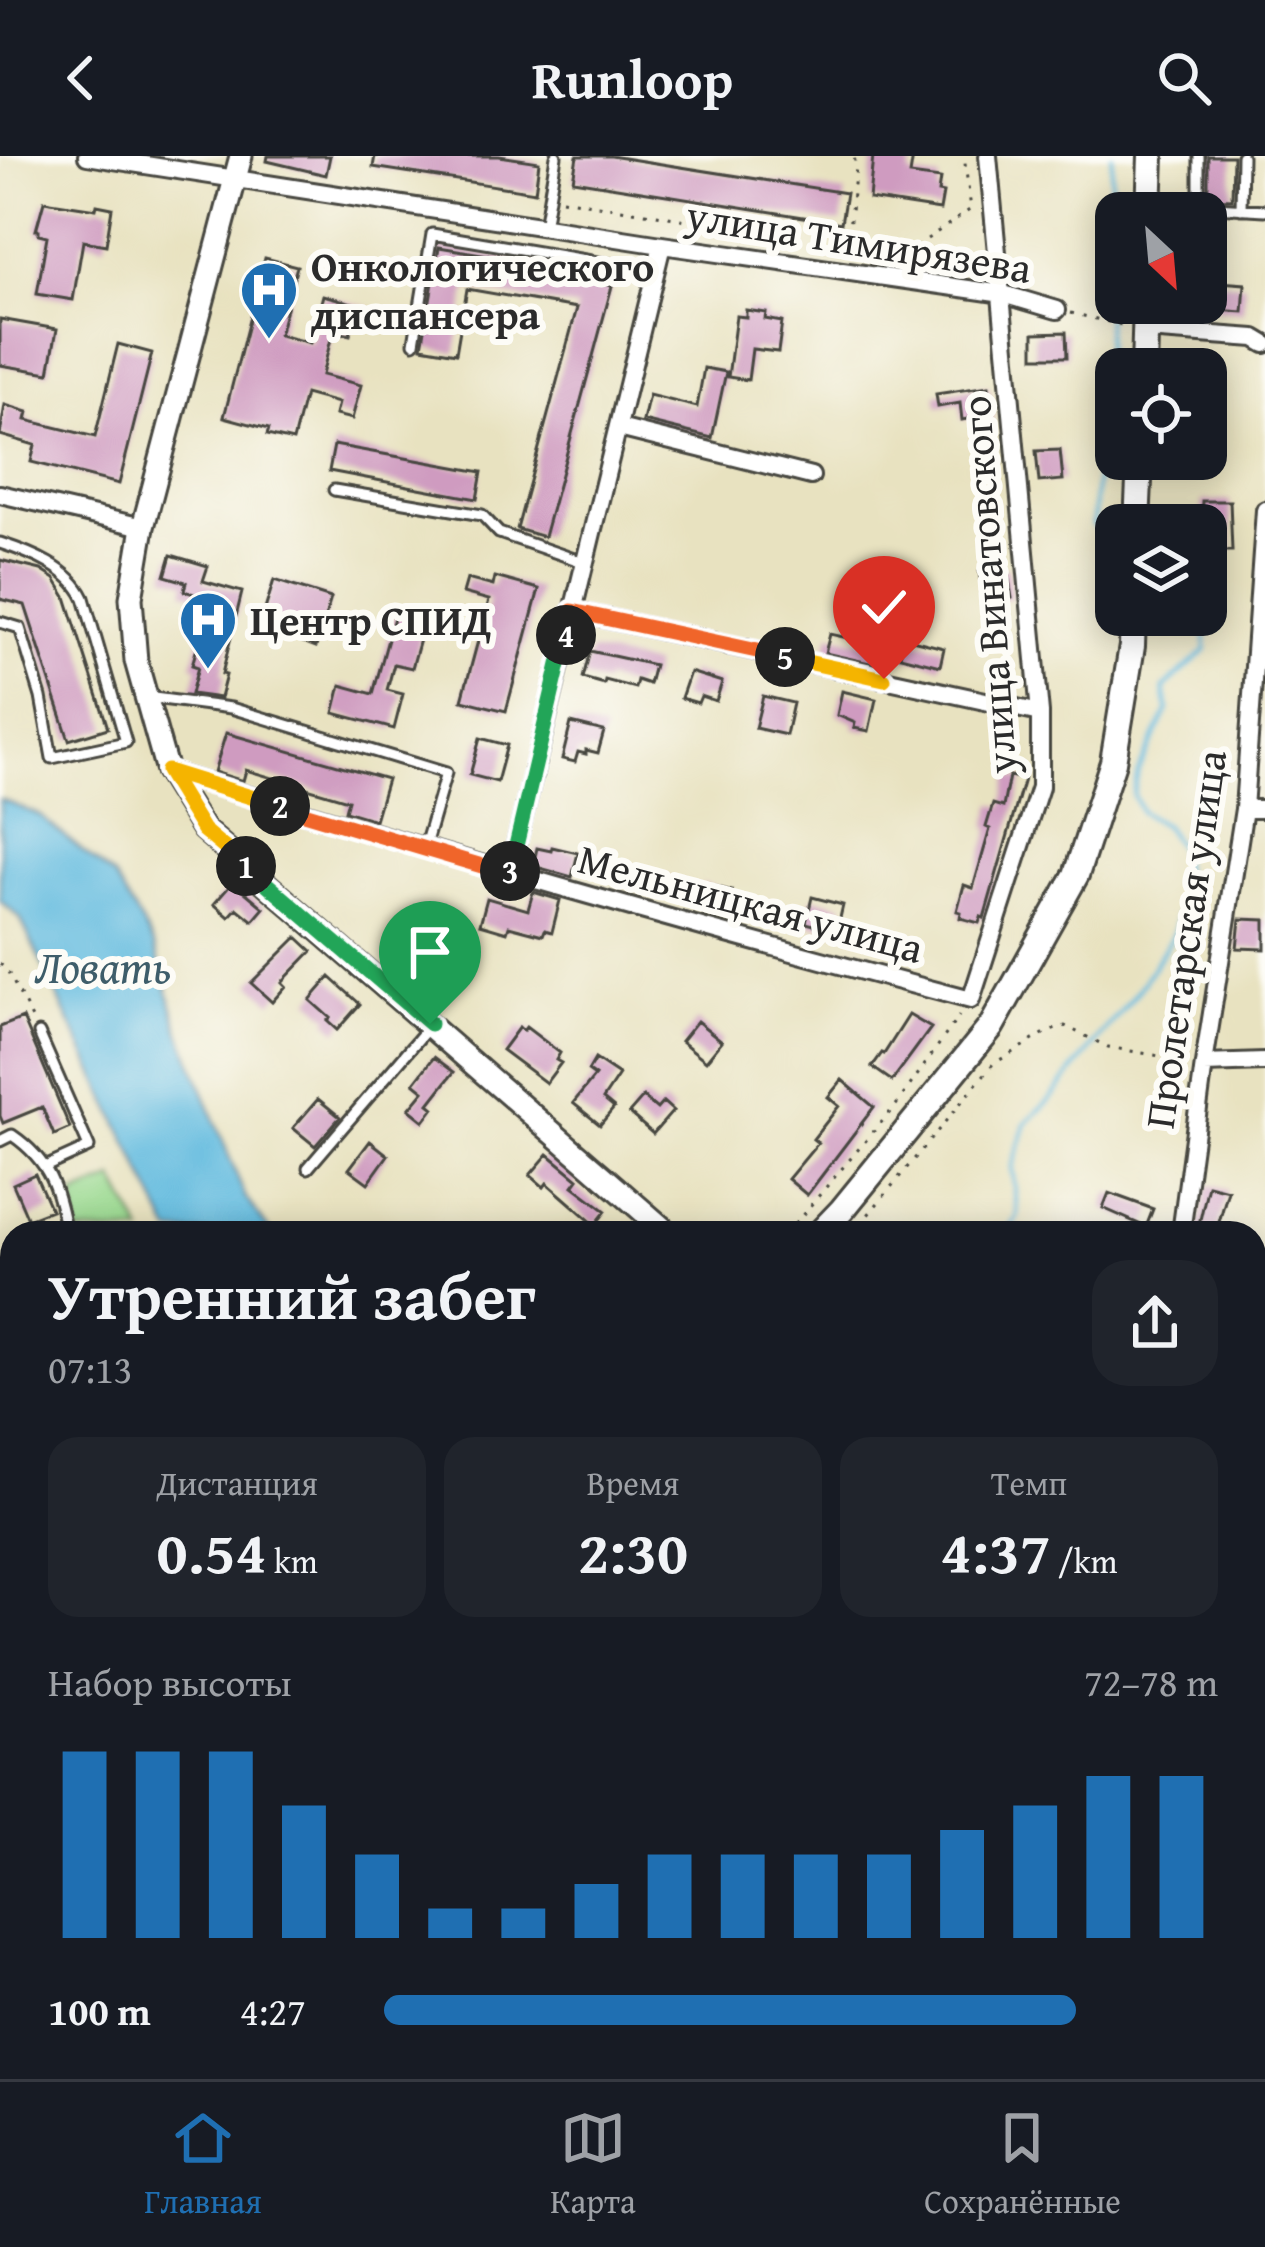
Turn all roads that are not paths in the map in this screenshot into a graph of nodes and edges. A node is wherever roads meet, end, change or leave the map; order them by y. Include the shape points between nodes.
1 (87, 156) edge
2 (241, 156) edge
3 (556, 156) edge
4 (988, 156) edge
5 (1151, 156) edge
6 (1199, 156) edge
7 (1242, 156) edge
8 (235, 179) junction
9 (1150, 192) edge
10 (1241, 209) junction
11 (1265, 210) edge
12 (544, 227) junction
13 (662, 245) junction
14 (656, 272) junction
15 (1003, 294) junction
16 (1057, 310) road end
17 (1135, 324) edge
18 (1133, 327) junction
19 (414, 343) dead end
20 (1265, 344) edge
21 (1138, 348) edge
22 (619, 428) junction
23 (811, 476) dead end
24 (334, 490) dead end
25 (0, 494) edge
26 (1265, 510) edge
27 (143, 527) junction
28 (0, 543) edge
29 (583, 562) junction
30 (1263, 578) edge
31 (572, 611) junction
32 (0, 622) edge
33 (1132, 636) edge
34 (146, 697) junction
35 (1040, 712) junction
36 (167, 771) junction
37 (1244, 809) junction
38 (1265, 809) edge
39 (424, 849) junction
40 (509, 874) junction
41 (971, 1000) joint
42 (430, 1024) junction
43 (39, 1033) road end
44 (1265, 1062) edge
45 (1204, 1064) junction
46 (0, 1141) edge
47 (47, 1166) junction
48 (308, 1168) dead end
49 (64, 1221) edge
50 (654, 1221) edge
51 (831, 1221) edge
52 (1183, 1221) edge

1 - 8 street, улица Тимирязева
2 - 8 street
3 - 12 lane
4 - 15 street, улица Винатовского
5 - 9 main road
6 - 10 lane via 1199,206
7 - 10 lane
8 - 12 street, улица Тимирязева
8 - 27 street
10 - 11 lane
12 - 13 street, улица Тимирязева
13 - 14 street
13 - 15 street, улица Тимирязева
14 - 19 lane via 432,234
14 - 22 street
15 - 16 street, улица Тимирязева
15 - 35 street, улица Винатовского
17 - 18 main road
18 - 20 street
18 - 21 main road
22 - 23 street
22 - 29 street
24 - 29 lane via 482,515 499,533
25 - 27 street
26 - 30 street, Пролетарская улица
27 - 34 street via 131,598
28 - 32 lane via 77,583 126,742 52,758 20,628
29 - 31 street
30 - 37 street, Пролетарская улица
31 - 35 street
31 - 40 street
33 - 51 main road via 1113,762 1076,875 991,1027
34 - 36 street
34 - 39 lane via 231,708 446,772
35 - 41 street, улица Винатовского via 1040,788
36 - 39 street, Мельницкая улица
36 - 42 street via 203,830
37 - 38 street
37 - 45 street, Пролетарская улица
39 - 40 street, Мельницкая улица
40 - 41 street, Мельницкая улица
42 - 48 lane
42 - 50 street
43 - 47 lane via 89,1147
44 - 45 street
45 - 52 street, Пролетарская улица
46 - 47 lane via 12,1136
47 - 49 lane

